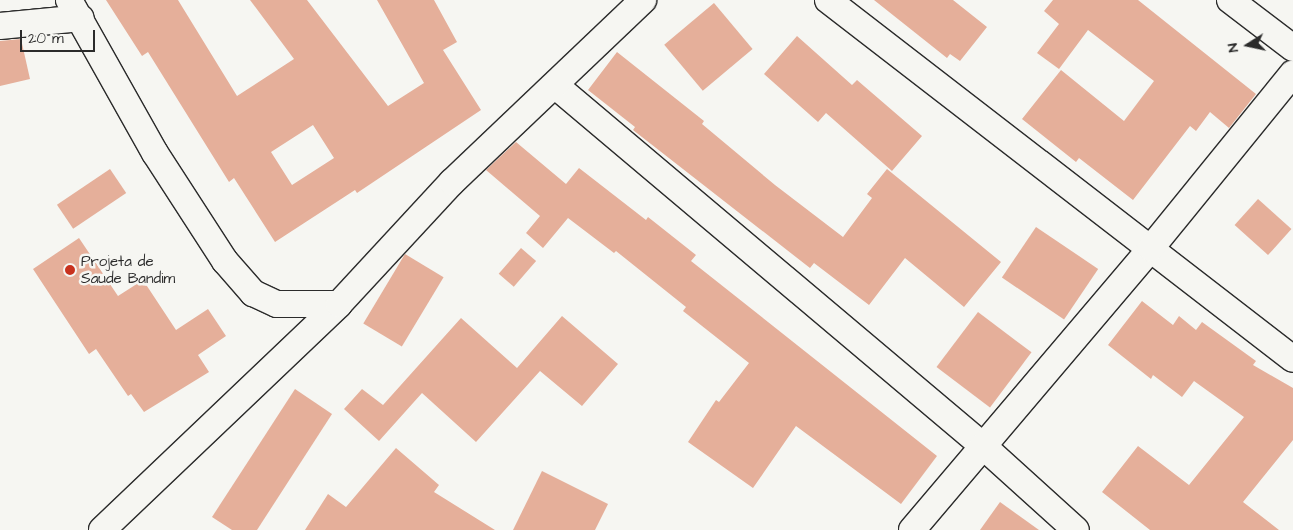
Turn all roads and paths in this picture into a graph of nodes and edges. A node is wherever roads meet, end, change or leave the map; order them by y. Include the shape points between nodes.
1 (643, 0) edge
2 (828, 0) edge
3 (1230, 0) edge
4 (75, 9) edge
5 (0, 26) edge
6 (1293, 48) edge
7 (1293, 73) edge
8 (556, 86) junction
9 (1151, 248) junction
10 (339, 304) junction
11 (1293, 359) edge
12 (983, 446) junction
13 (102, 530) edge
14 (912, 530) edge
15 (1076, 530) edge

1 - 8 street
2 - 9 street
3 - 6 street
4 - 5 street
4 - 10 street via 155,153 225,261 253,293 277,304
7 - 9 street
8 - 10 street via 452,182
8 - 12 street
9 - 11 street
9 - 12 street
10 - 13 street
12 - 14 street
12 - 15 street

